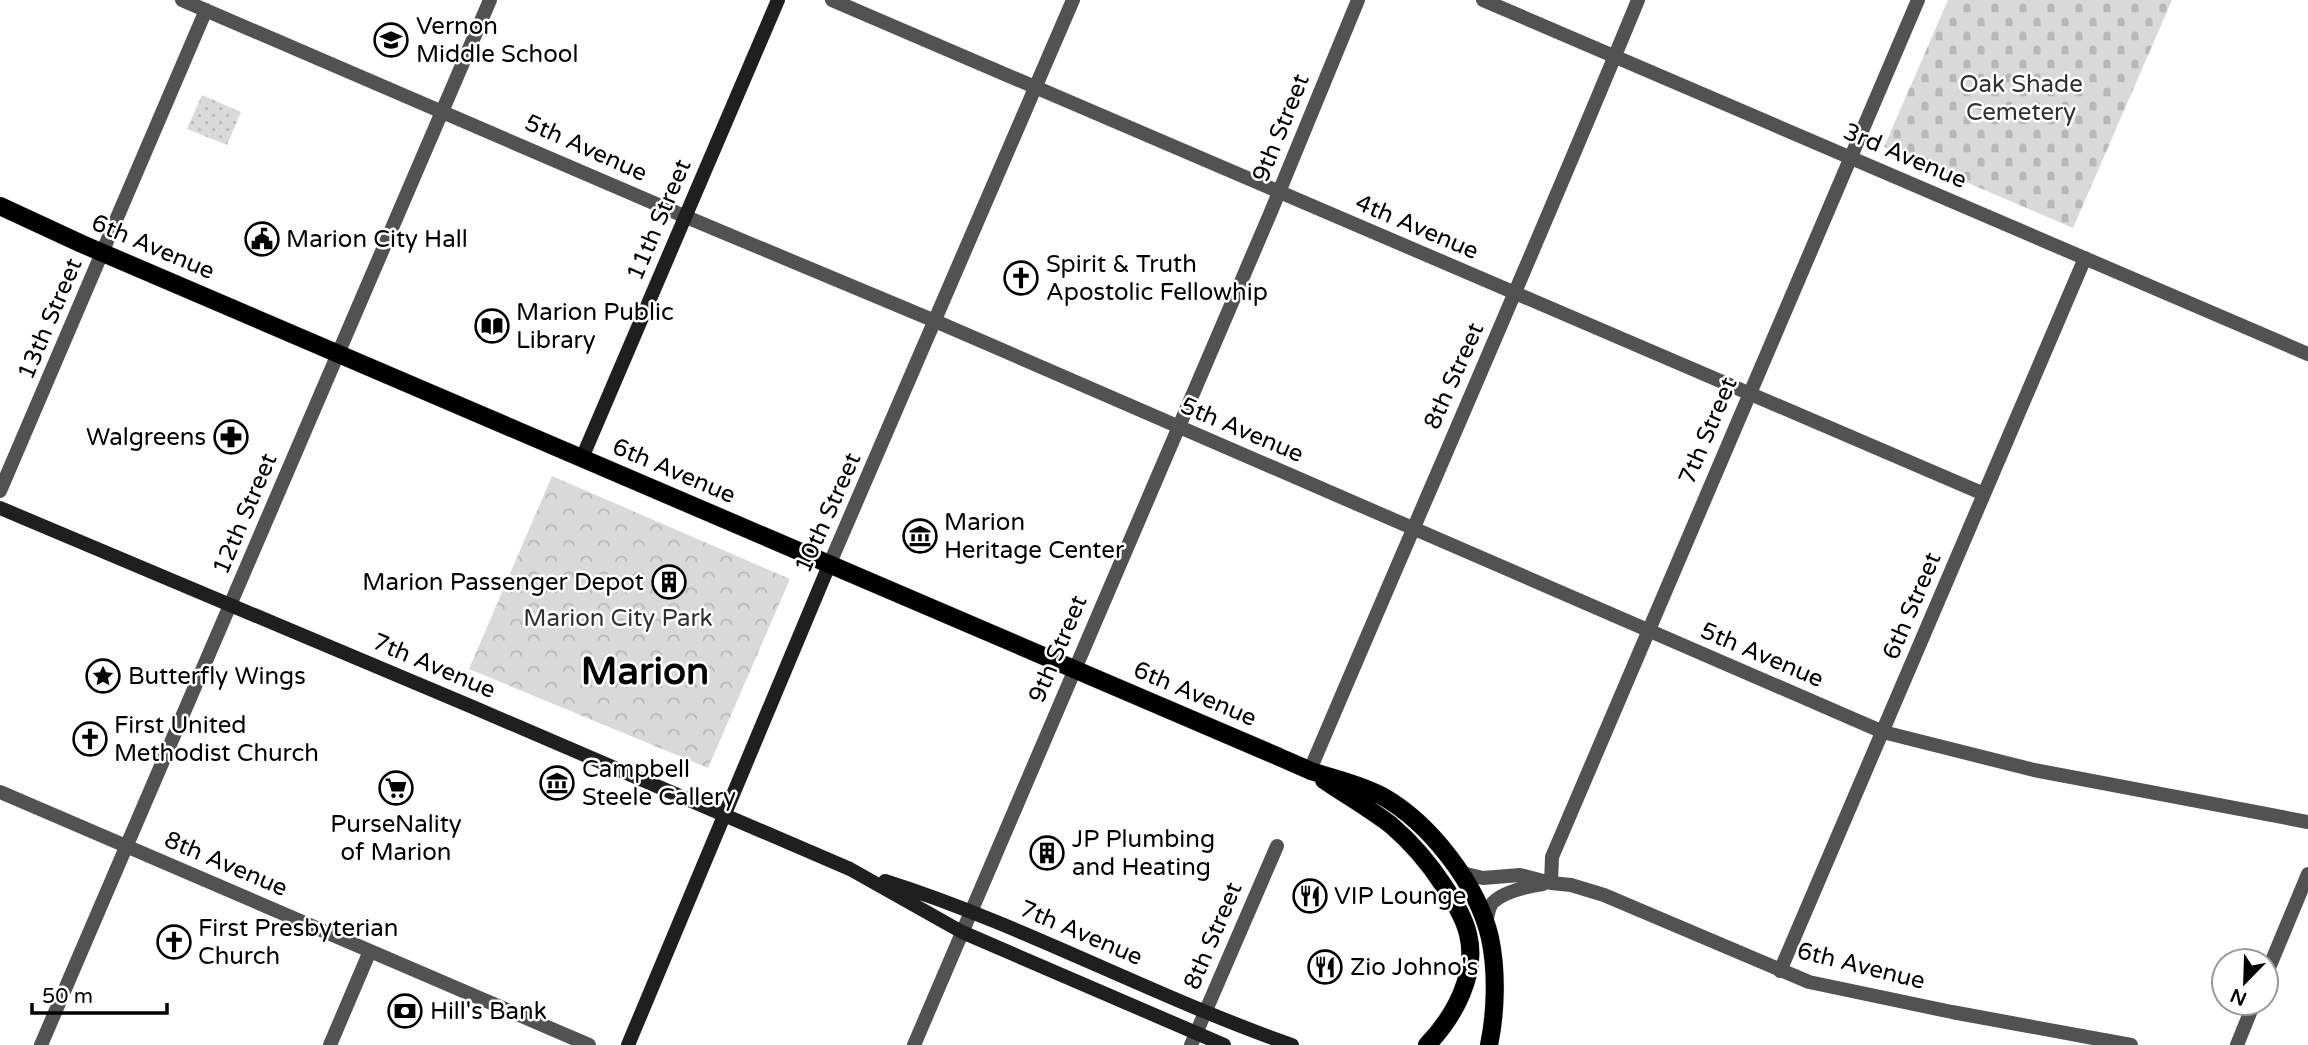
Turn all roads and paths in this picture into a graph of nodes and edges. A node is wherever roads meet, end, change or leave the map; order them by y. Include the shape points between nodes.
1 (182, 0) edge
2 (490, 0) edge
3 (778, 0) edge
4 (832, 0) edge
5 (1073, 0) edge
6 (1358, 0) edge
7 (1483, 0) edge
8 (1638, 0) edge
9 (1918, 0) edge
10 (206, 10) junction
11 (1615, 56) junction
12 (1035, 88) junction
13 (443, 111) junction
14 (1852, 158) junction
15 (1279, 193) junction
16 (0, 208) edge
17 (684, 216) junction
18 (103, 253) junction
19 (2085, 258) junction
20 (1516, 293) junction
21 (935, 321) junction
22 (338, 353) junction
23 (2308, 354) edge
24 (1750, 396) junction
25 (1178, 427) junction
26 (582, 458) junction
27 (0, 491) edge
28 (1984, 494) junction
29 (0, 508) edge
30 (1412, 529) junction
31 (830, 563) junction
32 (230, 606) junction
33 (1648, 631) junction
34 (1074, 669) junction
35 (1883, 732) junction
36 (1310, 770) junction
37 (0, 792) edge
38 (724, 815) junction
39 (2308, 822) edge
40 (1277, 845) dead end
41 (125, 846) junction
42 (850, 869) junction
43 (1462, 873) junction
44 (2308, 874) edge
45 (1551, 883) junction
46 (971, 910) junction
47 (1486, 924) junction
48 (962, 932) junction
49 (2278, 947) edge
50 (370, 951) junction
51 (1780, 971) junction
52 (1206, 1011) junction
53 (2248, 1017) edge
54 (1194, 1039) edge
55 (41, 1045) edge
56 (330, 1045) edge
57 (589, 1045) edge
58 (628, 1045) edge
59 (914, 1045) edge
60 (1224, 1045) edge
61 (1292, 1045) edge
62 (1427, 1045) edge
63 (1489, 1045) edge
64 (2130, 1045) edge
65 (2236, 1045) edge

1 - 10 street, 5th Avenue
2 - 13 street, 12th Street
3 - 17 main road, 11th Street
4 - 12 street, 4th Avenue
5 - 12 street, 10th Street
6 - 15 street, 9th Street
7 - 11 street, 3rd Avenue
8 - 11 street, 8th Street
9 - 14 street, 7th Street
10 - 13 street, 5th Avenue
10 - 18 street, 13th Street
11 - 14 street, 3rd Avenue
11 - 20 street, 8th Street
12 - 15 street, 4th Avenue
12 - 21 street, 10th Street
13 - 17 street, 5th Avenue
13 - 22 street, 12th Street
14 - 19 street, 3rd Avenue
14 - 24 street, 7th Street
15 - 20 street, 4th Avenue
15 - 25 street, 9th Street
16 - 18 main road, 6th Avenue
17 - 21 street, 5th Avenue
17 - 26 main road, 11th Street
18 - 22 main road, 6th Avenue
18 - 27 street, 13th Street
19 - 23 street, 3rd Avenue
19 - 28 street, 6th Street
20 - 24 street, 4th Avenue
20 - 30 street, 8th Street
21 - 25 street, 5th Avenue
21 - 31 street, 10th Street
22 - 26 main road, 6th Avenue
22 - 32 street, 12th Street
24 - 28 street, 4th Avenue
24 - 33 street, 7th Street
25 - 30 street, 5th Avenue
25 - 34 street, 9th Street
26 - 31 main road, 6th Avenue
28 - 35 street, 6th Street
29 - 32 main road, 7th Avenue
30 - 33 street, 5th Avenue
30 - 36 street, 8th Street
31 - 34 main road, 6th Avenue
31 - 38 main road, 10th Street
32 - 38 main road, 7th Avenue
32 - 41 street, 12th Street
33 - 35 street, 5th Avenue
33 - 45 street, 7th Street via 1552,857
34 - 36 main road, 6th Avenue
34 - 46 street, 9th Street
35 - 39 street, 5th Avenue via 2034,769
35 - 51 street, 6th Street
36 - 43 main road, 6th Avenue via 1382,796 1428,834
36 - 62 main road, 6th Avenue via 1391,825 1419,852 1467,930 1461,995
37 - 41 street, 8th Avenue
38 - 42 main road, 7th Avenue
38 - 58 main road, 10th Street
40 - 52 street, 8th Street
41 - 50 street, 8th Avenue
41 - 55 street, 12th Street
42 - 46 main road, 7th Avenue
42 - 48 main road, 7th Avenue
43 - 45 street, 6th Avenue via 1483,878 1520,875
43 - 47 main road
44 - 49 street
45 - 47 street, 6th Avenue via 1527,886 1497,898 1489,907
45 - 51 street, 6th Avenue via 1604,895
46 - 48 street, 9th Street
46 - 52 main road, 7th Avenue
47 - 63 main road via 1494,986
48 - 54 main road, 7th Avenue
48 - 59 street, 9th Street
50 - 56 street
50 - 57 street, 8th Avenue
51 - 64 street, 6th Avenue via 1822,985
52 - 54 street, 8th Street
52 - 61 main road, 7th Avenue
53 - 65 street
54 - 60 main road, 7th Avenue

